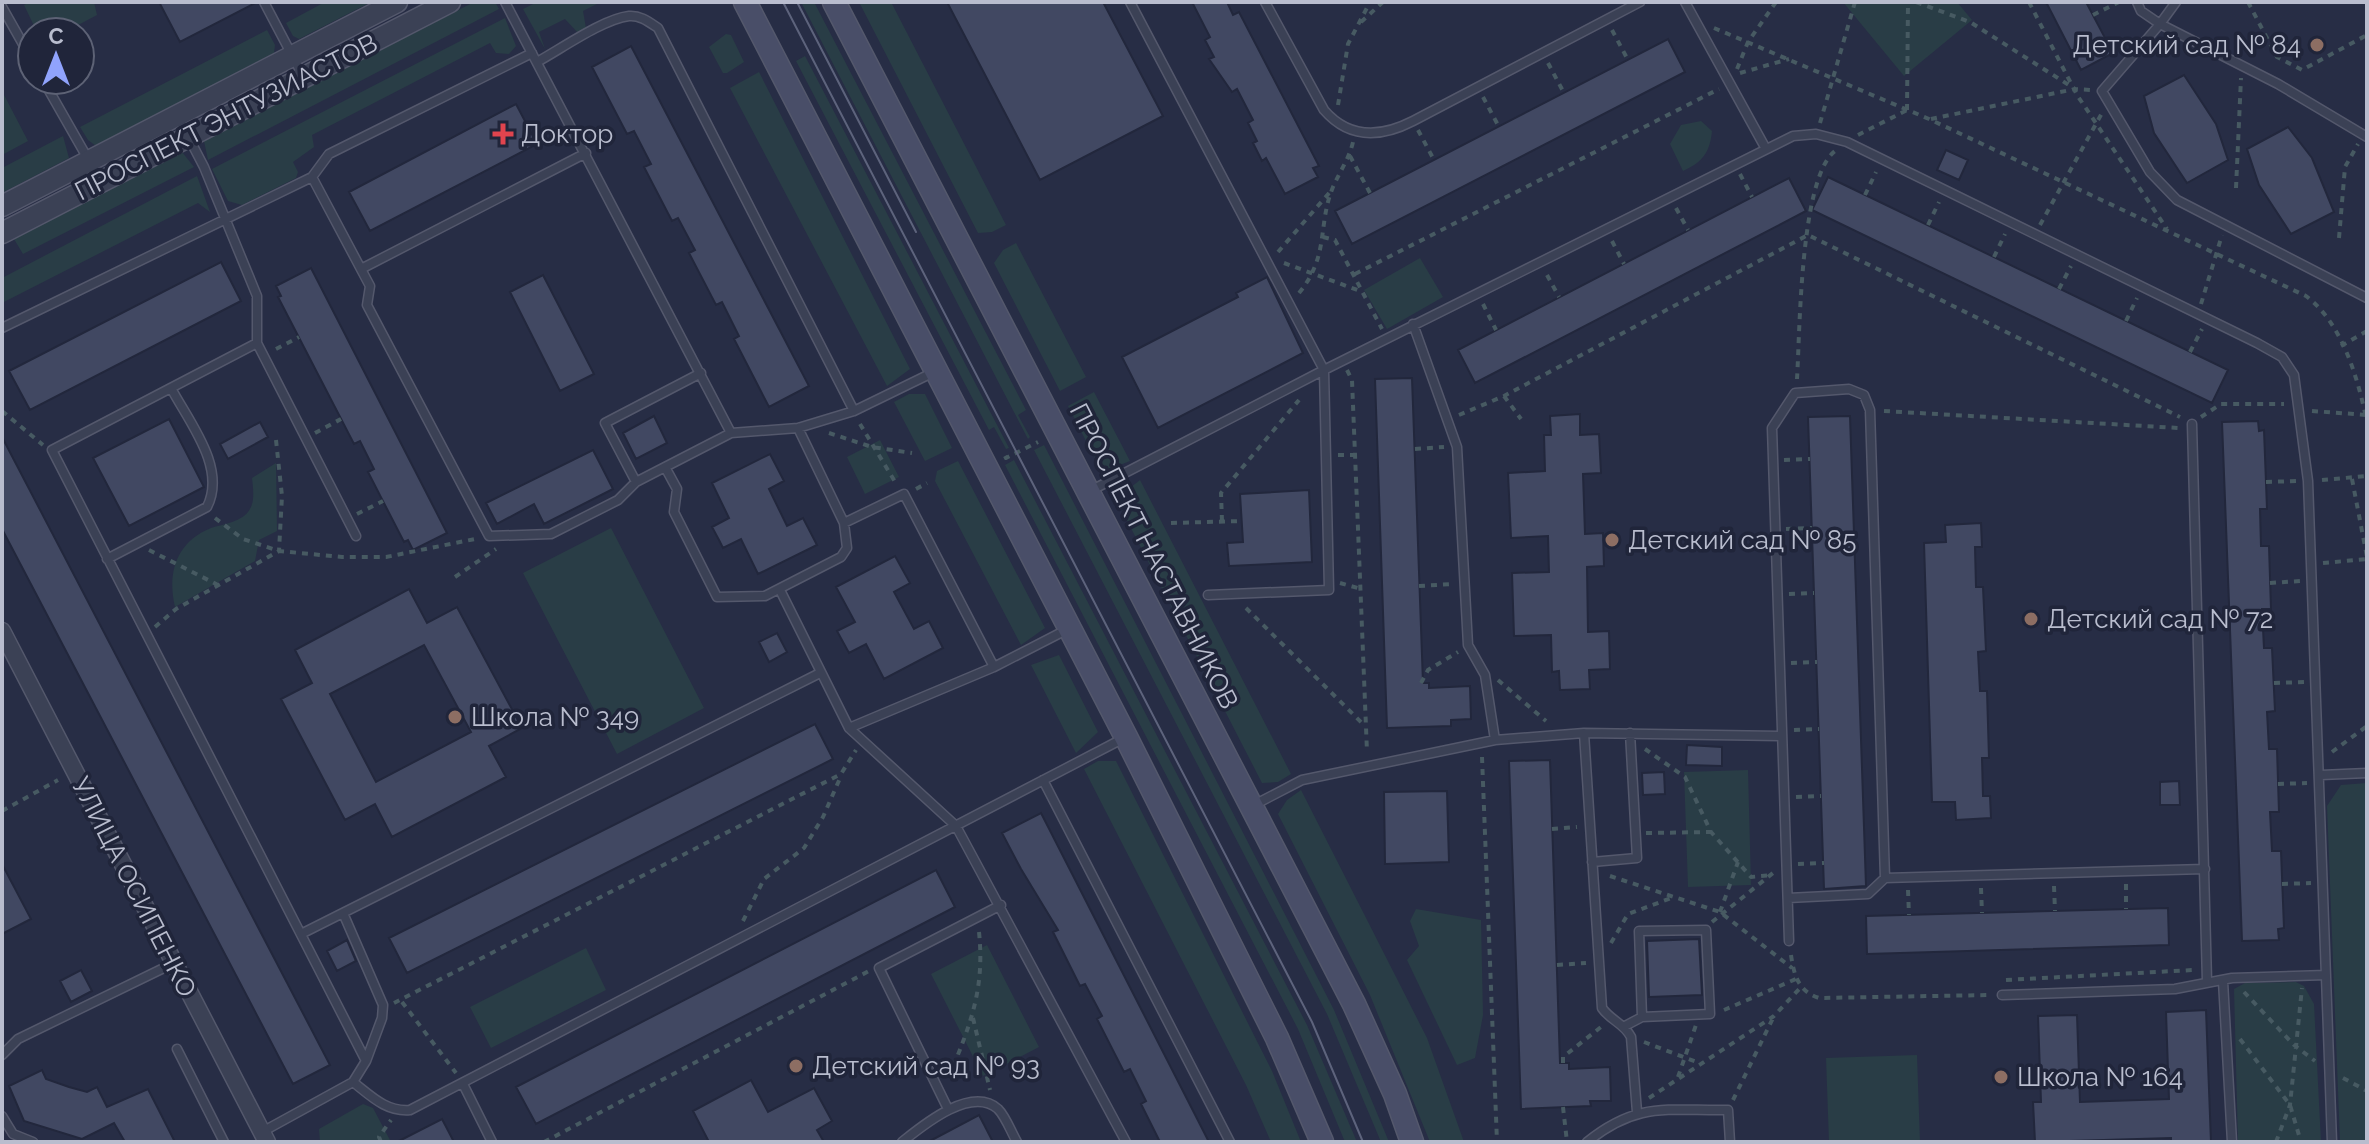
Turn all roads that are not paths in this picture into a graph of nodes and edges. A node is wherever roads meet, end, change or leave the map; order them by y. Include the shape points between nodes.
1 (264, 2) edge
2 (397, 2) edge
3 (450, 2) edge
4 (505, 2) edge
5 (745, 2) edge
6 (834, 2) edge
7 (1130, 2) edge
8 (1265, 2) edge
9 (1640, 2) edge
10 (1685, 2) edge
11 (2137, 2) edge
12 (2176, 2) edge
13 (2, 7) edge
14 (2160, 24) junction
15 (16, 32) edge
16 (532, 53) junction
17 (292, 56) junction
18 (537, 62) junction
19 (303, 77) junction
20 (52, 96) edge
21 (177, 115) junction
22 (188, 136) junction
23 (2365, 136) edge
24 (1766, 149) junction
25 (586, 153) junction
26 (89, 161) junction
27 (312, 177) junction
28 (101, 182) junction
29 (2, 206) edge
30 (226, 218) junction
31 (2, 233) edge
32 (361, 269) junction
33 (2367, 298) edge
34 (1413, 324) junction
35 (2, 328) edge
36 (257, 343) junction
37 (1324, 370) junction
38 (936, 371) junction
39 (701, 373) junction
40 (171, 388) junction
41 (854, 411) junction
42 (2192, 424) road end
43 (798, 428) junction
44 (731, 433) junction
45 (665, 467) junction
46 (636, 482) junction
47 (1089, 492) junction
48 (844, 523) junction
49 (356, 536) dead end
50 (107, 559) junction
51 (780, 590) junction
52 (1208, 595) dead end
53 (1070, 628) junction
54 (4, 639) edge
55 (994, 667) junction
56 (820, 673) junction
57 (849, 728) junction
58 (1584, 733) junction
59 (1630, 733) junction
60 (1782, 736) junction
61 (1126, 737) junction
62 (1495, 740) junction
63 (2367, 773) edge
64 (2321, 778) junction
65 (1043, 780) junction
66 (1251, 806) junction
67 (956, 826) junction
68 (1592, 862) junction
69 (2205, 869) junction
70 (1885, 878) junction
71 (1788, 898) junction
72 (1001, 905) junction
73 (343, 913) junction
74 (301, 934) junction
75 (1789, 941) road end
76 (174, 963) junction
77 (2326, 975) junction
78 (2228, 979) junction
79 (2207, 981) junction
80 (2002, 995) road end
81 (1642, 1017) junction
82 (1625, 1026) junction
83 (177, 1049) dead end
84 (2, 1055) edge
85 (366, 1061) junction
86 (353, 1082) junction
87 (463, 1084) junction
88 (947, 1107) junction
89 (1637, 1109) junction
90 (2, 1116) edge
91 (264, 1137) edge
92 (33, 1142) edge
93 (224, 1142) edge
94 (492, 1142) edge
95 (902, 1142) edge
96 (1017, 1142) edge
97 (1126, 1142) edge
98 (1230, 1142) edge
99 (1322, 1142) edge
100 (1412, 1142) edge
101 (1587, 1142) edge
102 (1730, 1142) edge
103 (2232, 1142) edge
104 (2332, 1142) edge

1 - 17 lane
2 - 17 street, ПРОСПЕКТ ЭНТУЗИАСТОВ
3 - 19 street, ПРОСПЕКТ ЭНТУЗИАСТОВ
4 - 16 lane
5 - 38 main road
6 - 47 main road, ПРОСПЕКТ НАСТАВНИКОВ
7 - 37 lane
8 - 9 lane via 1337,125 1379,133 1413,121
10 - 24 lane
11 - 14 lane
12 - 14 lane
13 - 15 lane
14 - 23 lane
14 - 33 lane via 2102,91 2162,187 2224,226
16 - 18 lane
16 - 27 lane via 329,154
17 - 19 lane
17 - 21 street, ПРОСПЕКТ ЭНТУЗИАСТОВ
18 - 25 lane
18 - 41 lane via 631,15 658,28
19 - 22 street, ПРОСПЕКТ ЭНТУЗИАСТОВ
20 - 26 lane
21 - 22 lane
21 - 26 street, ПРОСПЕКТ ЭНТУЗИАСТОВ
22 - 28 street, ПРОСПЕКТ ЭНТУЗИАСТОВ
22 - 30 lane
24 - 34 lane
24 - 64 lane via 1793,136 1816,134 1847,142 2282,357 2294,375 2301,406 2308,481
25 - 32 lane
25 - 39 lane
26 - 28 lane
26 - 29 street, ПРОСПЕКТ ЭНТУЗИАСТОВ
27 - 30 lane
27 - 32 lane
28 - 31 street, ПРОСПЕКТ ЭНТУЗИАСТОВ
30 - 35 lane
30 - 36 lane via 257,296
32 - 46 lane via 370,286 367,305 489,536 551,534 618,500
34 - 37 lane
34 - 62 lane via 1457,447 1468,645 1485,675
36 - 40 lane
36 - 49 lane
37 - 47 lane
37 - 52 lane via 1329,590
38 - 41 lane
38 - 53 main road
39 - 44 lane
39 - 46 lane via 605,423
40 - 50 lane via 215,473 216,485 207,507
40 - 50 lane via 52,450
41 - 43 lane
42 - 69 lane
43 - 44 lane
43 - 48 lane
44 - 45 lane
45 - 46 lane
45 - 51 lane via 677,489 674,512 717,597 765,596
47 - 66 main road, ПРОСПЕКТ НАСТАВНИКОВ
48 - 51 lane via 847,548 841,557
48 - 55 lane via 904,494
50 - 74 lane
51 - 56 lane
53 - 55 lane
53 - 61 main road
54 - 76 street, УЛИЦА ОСИПЕНКО
55 - 57 lane
56 - 57 lane
56 - 73 lane
57 - 67 lane
58 - 59 lane
58 - 62 lane
58 - 68 lane
59 - 60 lane
59 - 68 lane via 1637,858
60 - 70 lane via 1772,428 1795,393 1849,389 1864,395 1870,410
60 - 71 lane
61 - 65 lane
61 - 99 main road via 1277,1038
62 - 66 lane via 1302,780
63 - 64 lane
64 - 77 lane
65 - 67 lane
65 - 98 lane
66 - 100 main road, ПРОСПЕКТ НАСТАВНИКОВ via 1354,1004
67 - 72 lane
67 - 87 lane
68 - 82 lane via 1602,1008 1610,1020
69 - 70 lane
69 - 79 lane
70 - 71 lane via 1868,894
71 - 75 lane
72 - 88 lane via 879,968
72 - 97 lane
73 - 74 lane
73 - 85 lane via 383,1005
74 - 85 lane
76 - 84 lane via 18,1039
76 - 91 street, УЛИЦА ОСИПЕНКО
77 - 78 lane
77 - 104 lane
78 - 79 lane
78 - 103 lane
79 - 80 lane via 2175,989
81 - 81 lane via 1639,931 1706,930 1710,1014
81 - 82 lane
82 - 89 lane via 1631,1037
83 - 93 lane
85 - 86 lane
86 - 87 lane via 397,1111
86 - 91 lane
87 - 94 lane
88 - 95 lane
88 - 96 lane via 991,1104 1001,1111
89 - 101 lane
89 - 102 lane via 1728,1110
90 - 92 lane via 13,1134

